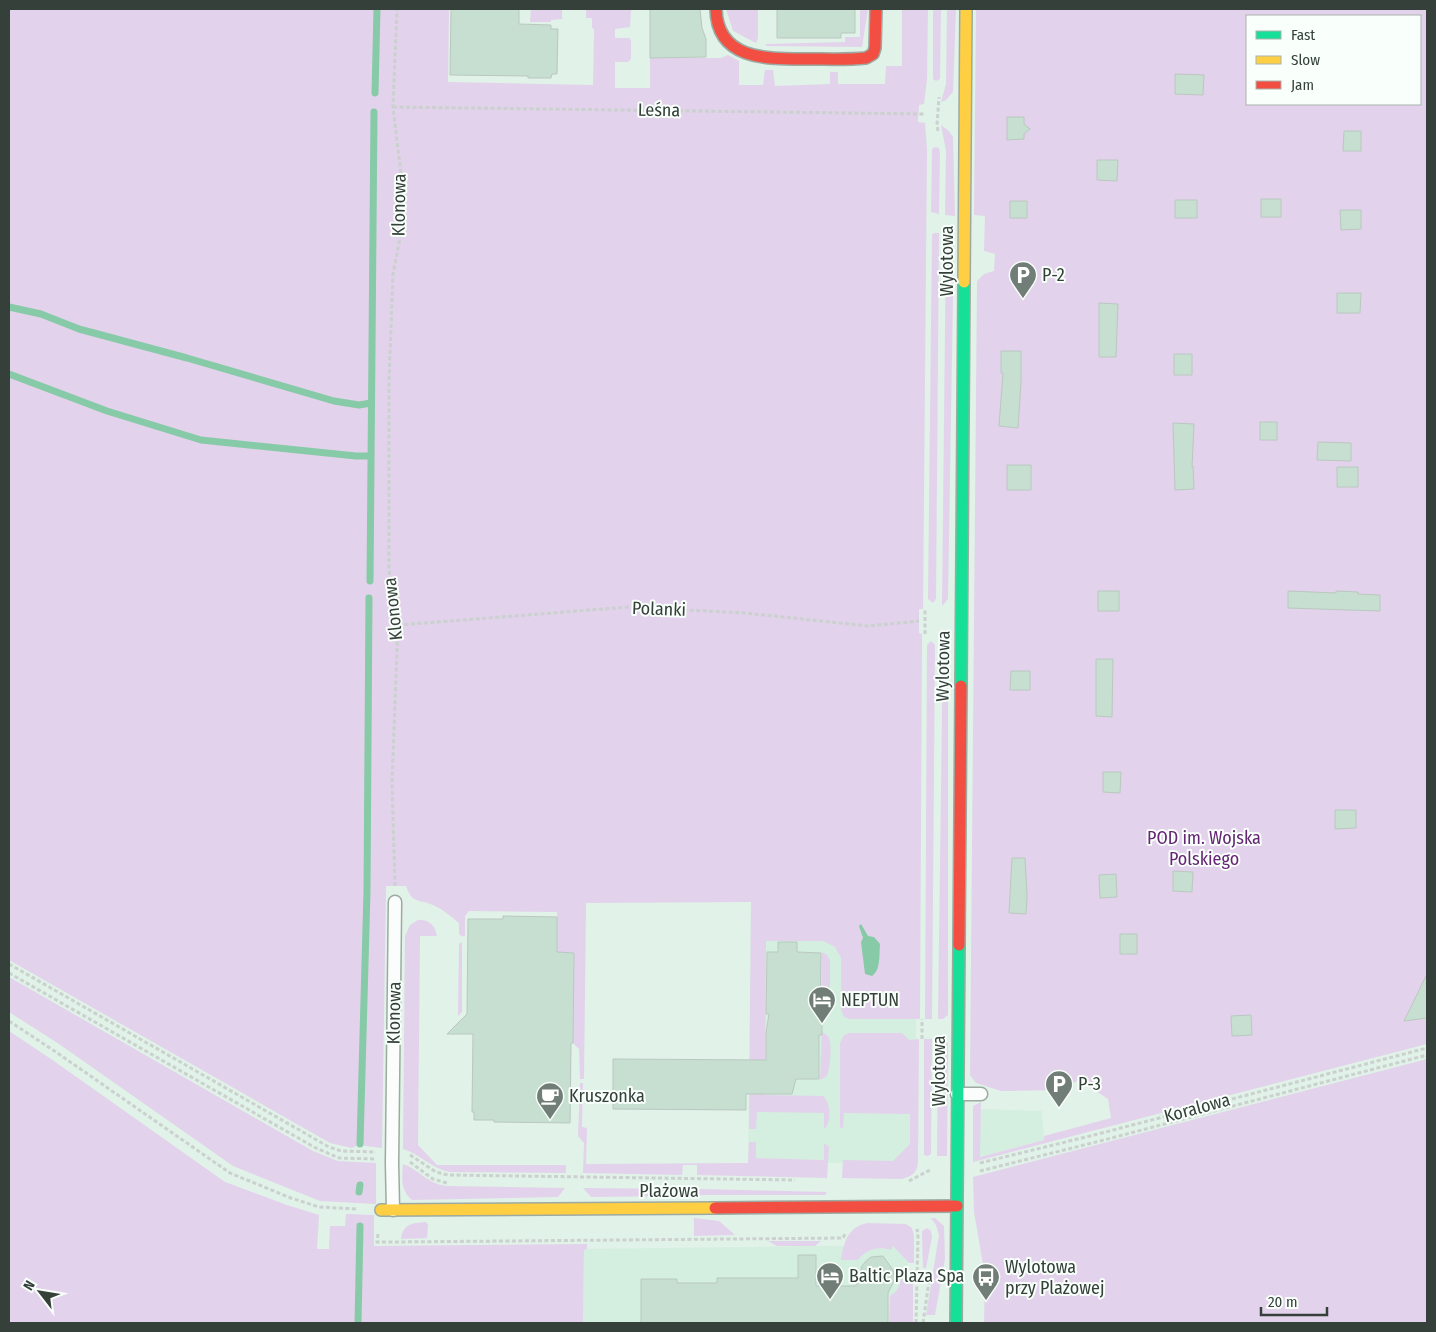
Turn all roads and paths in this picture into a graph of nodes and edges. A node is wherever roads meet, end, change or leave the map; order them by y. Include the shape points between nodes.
1 (396, 9) edge
2 (716, 9) edge
3 (876, 9) edge
4 (966, 9) edge
5 (938, 103) dead end
6 (393, 107) junction
7 (924, 114) dead end
8 (937, 124) dead end
9 (925, 608) dead end
10 (919, 621) dead end
11 (398, 625) junction
12 (925, 634) dead end
13 (395, 902) joint
14 (9, 964) edge
15 (922, 1019) dead end
16 (9, 1021) edge
17 (922, 1039) dead end
18 (1427, 1048) edge
19 (1427, 1055) edge
20 (956, 1094) junction
21 (981, 1094) dead end
22 (392, 1152) junction
23 (973, 1165) dead end
24 (927, 1172) dead end
25 (973, 1173) dead end
26 (798, 1180) dead end
27 (902, 1182) dead end
28 (957, 1206) junction
29 (384, 1210) junction
30 (916, 1220) dead end
31 (849, 1228) dead end
32 (923, 1315) dead end
33 (922, 1322) edge
34 (956, 1323) edge

1 - 6 path, Klonowa
2 - 3 street via 721,36 730,44 751,57 778,60 866,58 873,54 875,48
4 - 20 street, Wylotowa
5 - 8 path
6 - 7 path, Leśna
6 - 11 path, Klonowa via 402,183 402,228 393,274 389,381 389,570
9 - 12 path
10 - 11 path, Polanki via 868,626 745,613 629,607
11 - 13 path, Klonowa via 392,782
13 - 22 lane, Klonowa
14 - 22 path via 329,1147 341,1151
15 - 17 path
16 - 29 path via 230,1173 320,1207
18 - 23 path, Koralowa
19 - 25 path
20 - 21 lane
20 - 28 street, Wylotowa
22 - 26 path via 410,1155 436,1172 448,1175
22 - 29 lane, Klonowa
24 - 27 path
28 - 29 street, Plażowa
28 - 34 street, Wylotowa
29 - 31 path via 378,1242 843,1238
30 - 33 path
32 - 33 path

